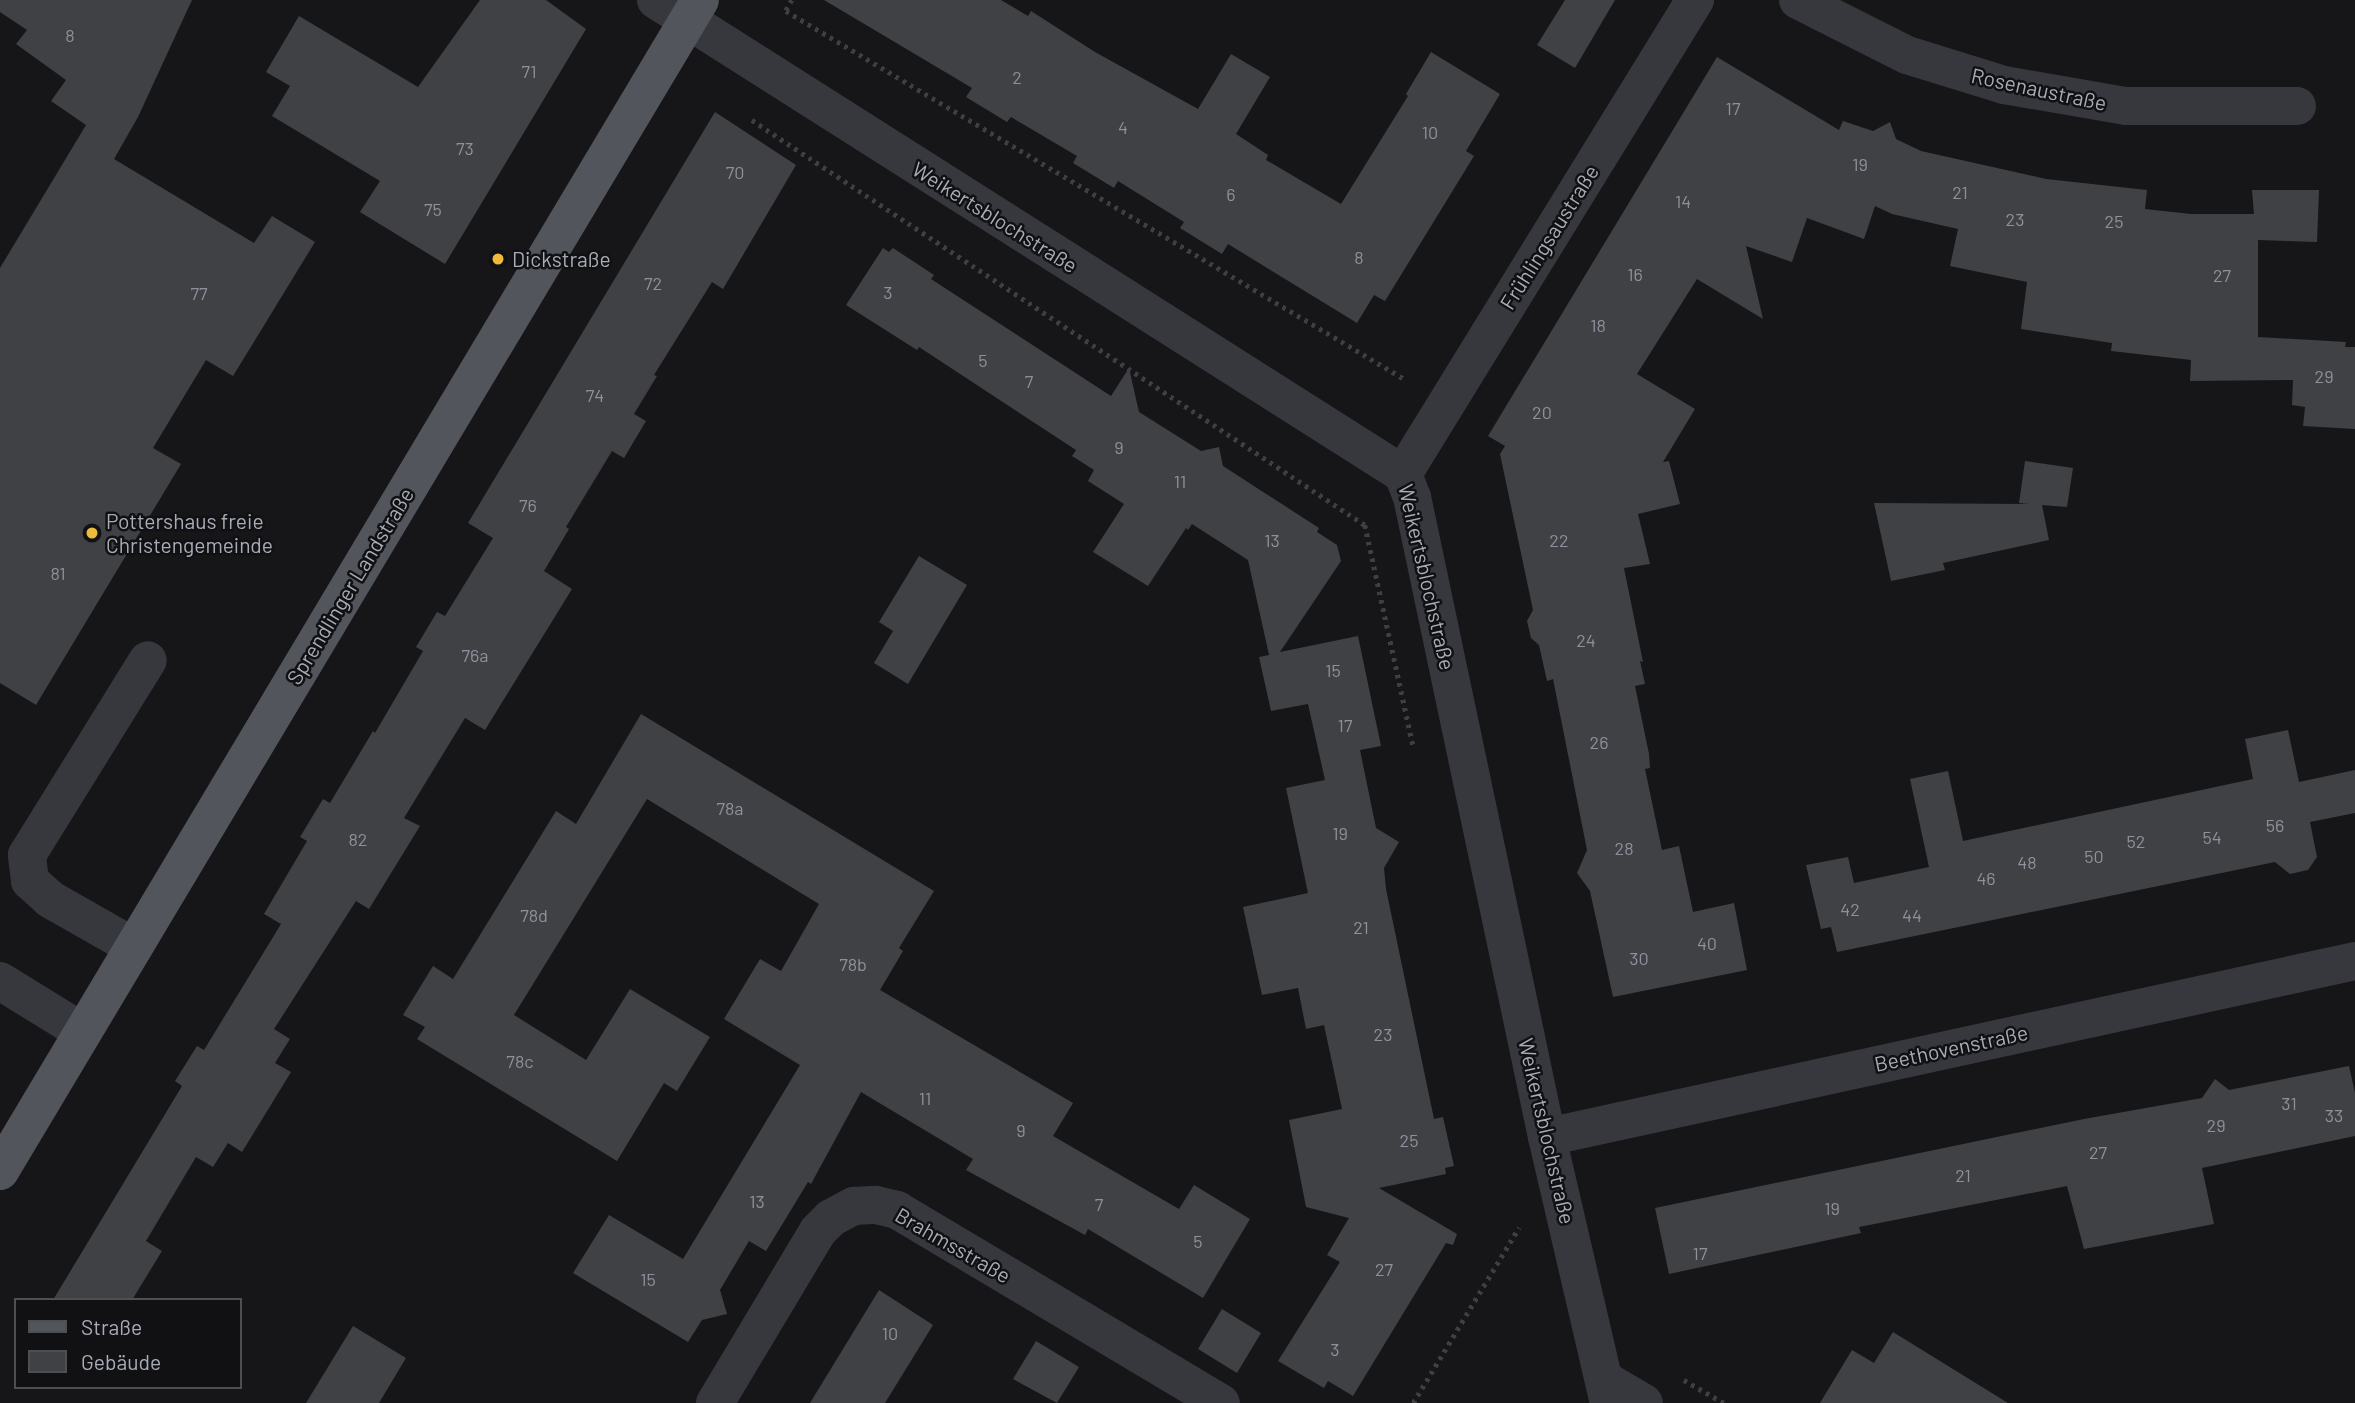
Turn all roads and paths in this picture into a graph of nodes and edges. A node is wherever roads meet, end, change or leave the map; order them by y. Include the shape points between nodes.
1 (656, 0) edge
2 (792, 0) edge
3 (1695, 0) edge
4 (1798, 0) edge
5 (693, 11) edge
6 (2297, 106) dead end
7 (744, 115) dead end
8 (1446, 403) junction
9 (1403, 474) junction
10 (148, 660) dead end
11 (1415, 752) dead end
12 (134, 947) junction
13 (2355, 961) edge
14 (0, 981) edge
15 (83, 1032) junction
16 (1547, 1137) junction
17 (0, 1171) edge
18 (1516, 1213) dead end
19 (1607, 1391) edge
20 (715, 1403) edge
21 (1221, 1403) edge
22 (1413, 1403) edge
23 (1644, 1403) edge

1 - 5 street
2 - 8 path via 786,10
3 - 8 street, Frühlingsaustraße
4 - 6 street, Rosenaustraße via 1907,55 2004,85 2126,106
5 - 9 street, Weikertsblochstraße
5 - 12 main road, Sprendlinger Landstraße
7 - 11 path via 1365,525
8 - 9 street, Frühlingsaustraße
9 - 16 street, Weikertsblochstraße via 1412,497
10 - 12 street via 27,855 30,881 50,899
12 - 15 main road, Sprendlinger Landstraße
13 - 16 street, Beethovenstraße
14 - 15 street
15 - 17 main road, Sprendlinger Landstraße
16 - 19 street, Weikertsblochstraße
18 - 22 path via 1519,1227
19 - 23 street, Weikertsblochstraße
20 - 21 street, Brahmsstraße via 818,1231 854,1206 876,1205 897,1210

